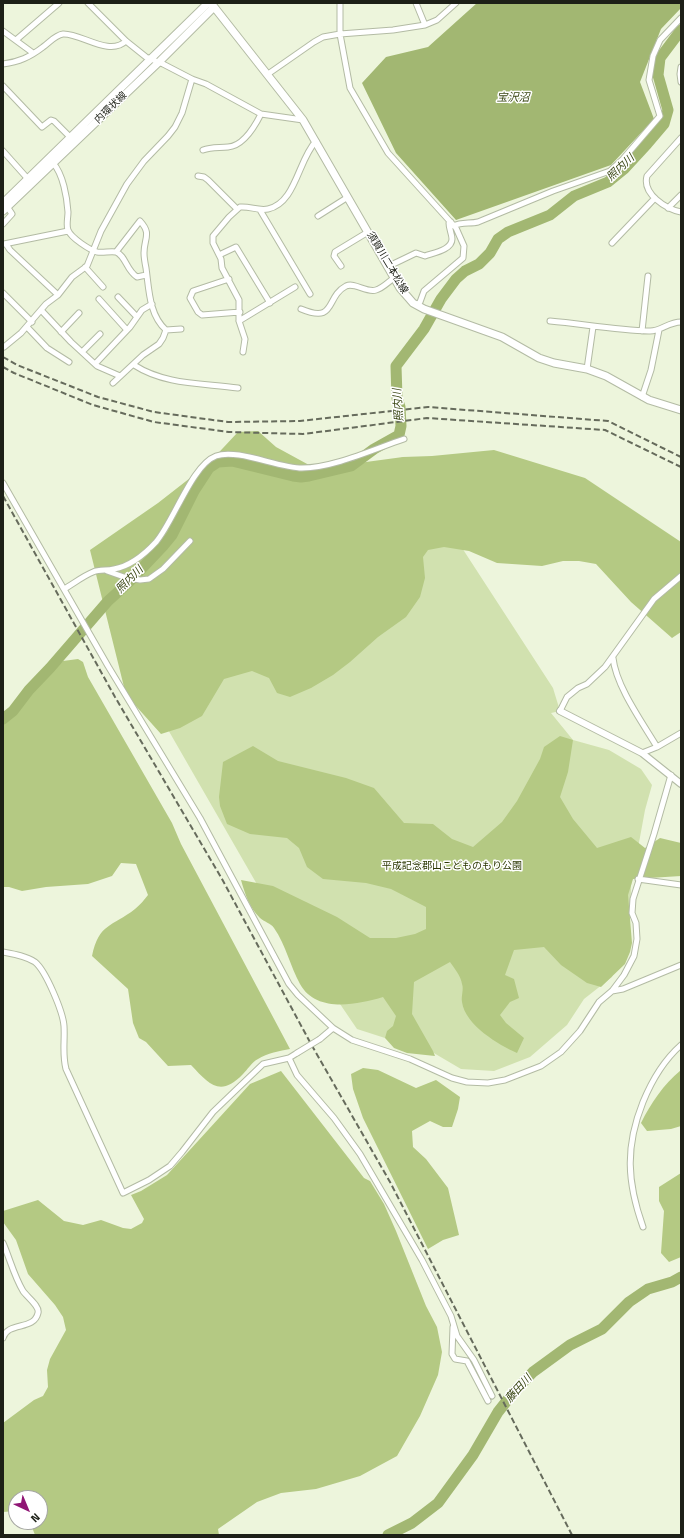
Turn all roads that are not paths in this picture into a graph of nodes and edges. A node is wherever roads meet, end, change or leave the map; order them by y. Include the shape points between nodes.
1 (59, 3) edge
2 (88, 3) edge
3 (340, 3) edge
4 (416, 3) edge
5 (456, 3) edge
6 (213, 4) edge
7 (681, 18) edge
8 (425, 25) junction
9 (3, 31) edge
10 (340, 34) junction
11 (16, 40) junction
12 (126, 41) junction
13 (34, 53) junction
14 (150, 59) junction
15 (159, 62) junction
16 (3, 64) edge
17 (681, 67) edge
18 (268, 74) junction
19 (192, 79) junction
20 (681, 82) edge
21 (3, 86) edge
22 (261, 114) junction
23 (303, 120) junction
24 (70, 137) junction
25 (681, 138) edge
26 (316, 141) junction
27 (203, 150) dead end
28 (3, 151) edge
29 (53, 163) junction
30 (198, 176) dead end
31 (28, 179) junction
32 (681, 195) edge
33 (348, 197) junction
34 (656, 198) junction
35 (4, 205) edge
36 (668, 208) junction
37 (237, 210) junction
38 (260, 210) junction
39 (681, 212) edge
40 (318, 216) dead end
41 (3, 224) edge
42 (452, 224) junction
43 (68, 231) junction
44 (368, 232) junction
45 (612, 243) dead end
46 (4, 244) edge
47 (93, 250) junction
48 (116, 252) junction
49 (219, 255) junction
50 (341, 266) dead end
51 (85, 267) junction
52 (387, 267) junction
53 (146, 275) junction
54 (648, 276) dead end
55 (394, 278) junction
56 (229, 279) junction
57 (103, 287) dead end
58 (295, 287) dead end
59 (3, 293) edge
60 (310, 294) dead end
61 (58, 295) junction
62 (118, 297) dead end
63 (99, 299) dead end
64 (270, 303) junction
65 (152, 304) junction
66 (417, 305) junction
67 (301, 309) dead end
68 (41, 310) junction
69 (240, 312) junction
70 (79, 313) dead end
71 (137, 318) junction
72 (240, 321) junction
73 (550, 321) dead end
74 (32, 322) junction
75 (681, 322) edge
76 (27, 327) junction
77 (593, 327) junction
78 (181, 329) dead end
79 (127, 330) junction
80 (166, 330) junction
81 (659, 330) junction
82 (642, 331) junction
83 (61, 332) junction
84 (100, 334) dead end
85 (4, 347) dead end
86 (82, 352) junction
87 (243, 352) dead end
88 (69, 362) dead end
89 (95, 364) junction
90 (134, 365) junction
91 (587, 369) junction
92 (120, 376) junction
93 (114, 383) dead end
94 (238, 388) dead end
95 (642, 397) junction
96 (681, 410) edge
97 (404, 439) dead end
98 (3, 483) edge
99 (190, 541) dead end
100 (106, 570) junction
101 (681, 576) edge
102 (64, 589) junction
103 (613, 658) junction
104 (560, 711) joint
105 (681, 733) edge
106 (657, 747) junction
107 (642, 753) junction
108 (671, 775) junction
109 (681, 784) edge
110 (638, 879) junction
111 (681, 885) edge
112 (3, 952) edge
113 (681, 965) edge
114 (612, 991) junction
115 (333, 1028) junction
116 (681, 1044) edge
117 (289, 1058) junction
118 (643, 1227) dead end
119 (3, 1243) edge
120 (454, 1326) junction
121 (3, 1338) edge
122 (492, 1396) dead end
123 (488, 1401) dead end

1 - 11 street
2 - 12 street
3 - 10 street
4 - 8 street
5 - 8 street via 437,20
6 - 14 main road, 内環状線
6 - 15 main road, 内環状線
6 - 18 main road, 須賀川二本松線
7 - 42 street via 660,40 653,56 649,80 660,116 610,171 552,191 478,222
8 - 10 street
9 - 11 street
10 - 18 street via 314,42
10 - 42 street via 350,88 388,153
11 - 13 street
12 - 13 street via 116,45 99,45 61,35
12 - 14 street via 137,52
13 - 16 street via 20,61
14 - 15 street
14 - 24 main road, 内環状線
15 - 19 street
15 - 29 main road, 内環状線
17 - 20 street
18 - 23 main road, 須賀川二本松線
19 - 22 street
19 - 47 street via 175,127 127,184
21 - 24 street via 42,128 51,120
22 - 23 street
22 - 27 street via 249,134 234,146
23 - 26 main road, 須賀川二本松線
24 - 31 main road, 内環状線
25 - 34 street via 647,176 649,192
26 - 33 main road, 須賀川二本松線
26 - 38 street via 304,157 283,201 273,208
28 - 31 street
29 - 35 main road, 内環状線
29 - 43 street via 66,194
30 - 37 street via 208,180
31 - 35 main road, 内環状線
32 - 36 street
33 - 40 street
33 - 44 main road, 須賀川二本松線
34 - 36 street
34 - 45 street
35 - 41 street via 12,214
36 - 39 street
37 - 38 street via 242,207
37 - 49 street via 212,236
38 - 60 street
42 - 52 street via 449,223 452,240 449,246 425,256 416,253
42 - 66 street via 464,246 462,258 424,291
43 - 46 street
43 - 47 street
44 - 50 street via 335,252 334,256
44 - 52 main road, 須賀川二本松線
46 - 61 street
47 - 48 street
47 - 51 street via 90,262
48 - 53 street via 135,276
48 - 53 street via 140,221 146,228 147,235 144,252
49 - 56 street via 222,268
49 - 64 street via 236,247
51 - 57 street
51 - 61 street
52 - 55 main road, 須賀川二本松線
53 - 65 street
54 - 82 street
55 - 66 main road, 須賀川二本松線 via 403,294
55 - 67 street via 374,291 354,286 345,287 329,309 322,313
56 - 69 street via 239,300
56 - 69 street via 193,291 190,298 202,315
58 - 64 street
59 - 74 street
61 - 68 street
62 - 71 street
63 - 79 street
64 - 72 street
65 - 71 street
65 - 80 street via 156,317
66 - 91 main road, 須賀川二本松線 via 502,337 539,358
68 - 74 street
68 - 83 street
69 - 72 street
70 - 83 street
71 - 79 street
72 - 87 street via 245,339
73 - 77 street
74 - 76 street
75 - 81 street via 663,326
76 - 85 street
76 - 88 street via 47,348
77 - 82 street
77 - 91 street
78 - 80 street
79 - 89 street
80 - 90 street via 159,344
81 - 82 street
81 - 95 street via 651,370
83 - 86 street
84 - 86 street
86 - 89 street
89 - 92 street
90 - 92 street
90 - 94 street via 146,373 180,382
91 - 95 main road, 須賀川二本松線 via 606,376
92 - 93 street
95 - 96 main road, 須賀川二本松線
97 - 100 street via 327,466 311,468 294,468 231,454 215,456 197,474 156,541 128,565
98 - 102 street
99 - 100 street via 160,573 149,579 129,578
100 - 102 street via 93,572
101 - 103 street via 654,599
102 - 115 street via 200,818 289,984
103 - 104 street via 587,684 565,699
103 - 106 street via 622,688
104 - 107 street
105 - 106 street
106 - 107 street
107 - 108 street
108 - 109 street
108 - 110 street
110 - 111 street
110 - 114 street via 632,913 636,923 636,949 624,976
112 - 117 street via 35,962 46,976 64,1022 63,1054 66,1069 123,1193 170,1166 213,1112 263,1064
113 - 114 street via 623,989
114 - 115 street via 599,1002 580,1032 561,1052 524,1074 488,1083 452,1078 410,1059 352,1040
115 - 117 street, bridge
116 - 118 street via 653,1079 633,1130 631,1174 637,1210
117 - 120 street via 297,1075 360,1154 422,1260
119 - 121 street via 17,1280 38,1313 31,1323 15,1326 7,1331
120 - 122 street via 459,1340 474,1360
120 - 123 street via 452,1354 455,1358 467,1361

